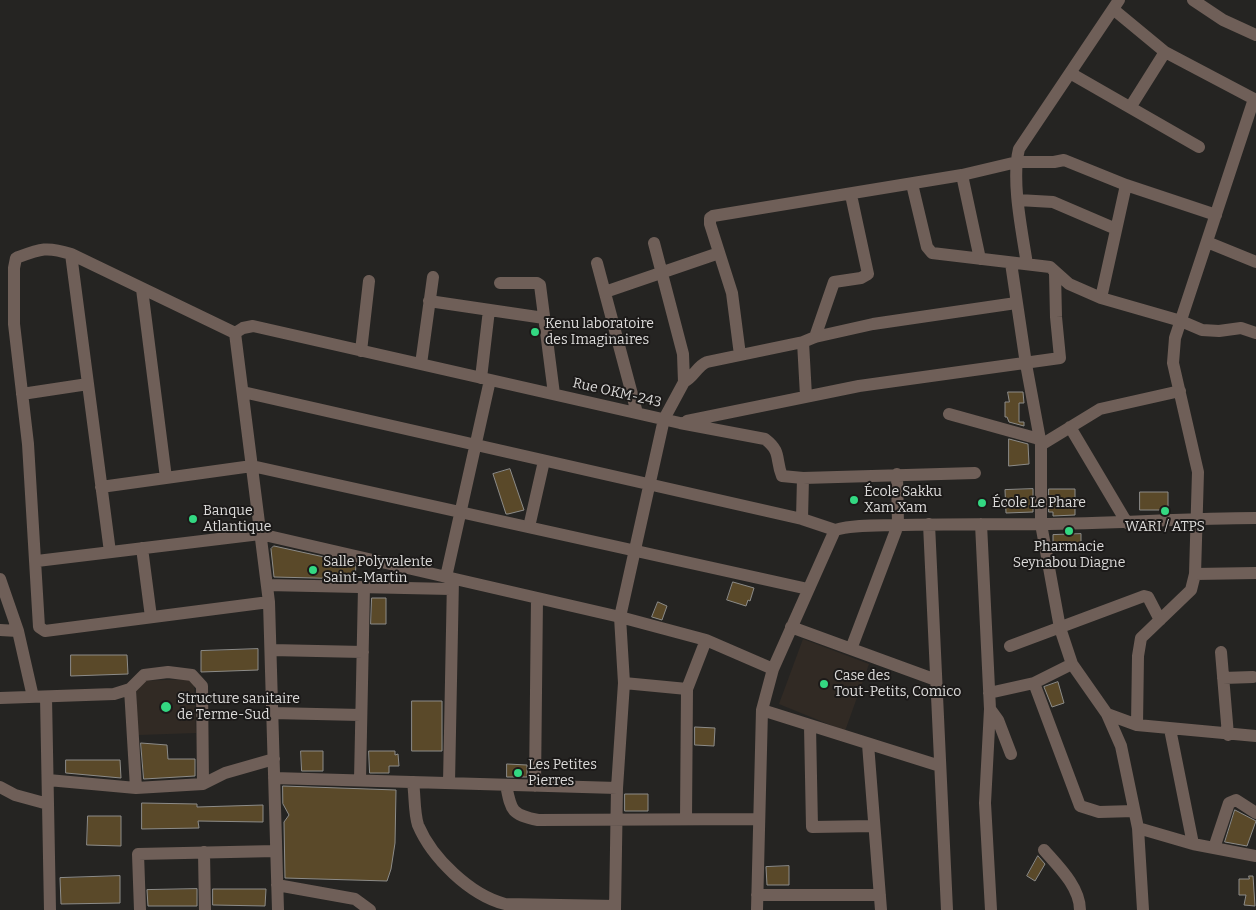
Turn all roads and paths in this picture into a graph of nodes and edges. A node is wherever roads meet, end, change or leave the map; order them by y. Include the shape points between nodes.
1 (1193, 0) edge
2 (1116, 5) edge
3 (1256, 35) edge
4 (1165, 52) junction
5 (1070, 73) junction
6 (1255, 99) edge
7 (1131, 106) junction
8 (1199, 147) dead end
9 (1017, 162) junction
10 (962, 175) junction
11 (912, 184) junction
12 (1126, 185) junction
13 (851, 194) junction
14 (1018, 200) junction
15 (1216, 215) junction
16 (1116, 229) junction
17 (1207, 242) junction
18 (654, 243) dead end
19 (719, 253) junction
20 (71, 254) junction
21 (980, 259) junction
22 (1256, 262) edge
23 (596, 263) dead end
24 (1011, 263) junction
25 (1026, 264) junction
26 (662, 272) junction
27 (1056, 273) junction
28 (433, 277) dead end
29 (369, 282) dead end
30 (500, 283) dead end
31 (142, 289) junction
32 (605, 292) junction
33 (1101, 298) junction
34 (430, 301) junction
35 (1016, 303) junction
36 (489, 310) junction
37 (544, 318) junction
38 (1181, 321) junction
39 (1256, 332) edge
40 (235, 333) junction
41 (809, 339) junction
42 (360, 350) junction
43 (740, 355) junction
44 (421, 364) junction
45 (1026, 364) junction
46 (486, 379) junction
47 (684, 382) junction
48 (88, 384) junction
49 (1180, 391) junction
50 (242, 392) junction
51 (22, 394) junction
52 (554, 394) junction
53 (806, 396) junction
54 (637, 413) junction
55 (949, 414) dead end
56 (664, 419) junction
57 (680, 423) junction
58 (1070, 427) junction
59 (1040, 442) junction
60 (476, 445) junction
61 (544, 460) junction
62 (252, 466) junction
63 (975, 473) dead end
64 (897, 474) junction
65 (166, 478) junction
66 (803, 478) junction
67 (650, 484) junction
68 (101, 487) junction
69 (461, 512) junction
70 (1198, 518) junction
71 (1256, 518) edge
72 (802, 519) junction
73 (1127, 522) junction
74 (929, 524) junction
75 (981, 524) junction
76 (1041, 524) junction
77 (898, 525) junction
78 (528, 527) junction
79 (836, 530) junction
80 (260, 534) junction
81 (142, 548) junction
82 (635, 551) junction
83 (110, 552) junction
84 (37, 561) junction
85 (1195, 574) junction
86 (1256, 574) edge
87 (0, 579) edge
88 (450, 582) junction
89 (267, 585) junction
90 (364, 587) junction
91 (808, 589) junction
92 (537, 598) junction
93 (269, 602) junction
94 (620, 616) junction
95 (151, 617) junction
96 (1160, 620) junction
97 (791, 627) junction
98 (1060, 628) junction
99 (0, 630) edge
100 (18, 631) junction
101 (706, 640) junction
102 (1010, 646) dead end
103 (851, 649) junction
104 (271, 650) junction
105 (363, 652) junction
106 (1221, 652) dead end
107 (1072, 664) junction
108 (772, 669) junction
109 (1253, 677) dead end
110 (1223, 678) junction
111 (936, 680) junction
112 (624, 683) junction
113 (1034, 683) junction
114 (130, 689) junction
115 (687, 689) junction
116 (989, 693) junction
117 (40, 697) junction
118 (0, 698) edge
119 (990, 709) junction
120 (762, 710) junction
121 (272, 713) junction
122 (1107, 714) junction
123 (361, 715) junction
124 (1138, 724) junction
125 (810, 726) junction
126 (1170, 729) junction
127 (1228, 735) junction
128 (1256, 736) edge
129 (868, 744) junction
130 (1011, 754) dead end
131 (274, 759) junction
132 (940, 766) junction
133 (274, 778) junction
134 (48, 780) junction
135 (360, 780) junction
136 (413, 782) junction
137 (449, 783) junction
138 (203, 784) junction
139 (506, 785) junction
140 (535, 786) junction
141 (0, 787) edge
142 (136, 788) junction
143 (617, 788) junction
144 (48, 804) junction
145 (1134, 811) junction
146 (1256, 813) edge
147 (686, 819) junction
148 (759, 819) junction
149 (617, 820) junction
150 (874, 826) junction
151 (1138, 828) junction
152 (1193, 844) junction
153 (1214, 848) junction
154 (1044, 850) dead end
155 (276, 851) junction
156 (204, 852) junction
157 (1256, 856) edge
158 (277, 886) junction
159 (880, 895) junction
160 (757, 896) junction
161 (615, 908) edge
162 (50, 910) edge
163 (140, 910) edge
164 (206, 910) edge
165 (278, 910) edge
166 (370, 910) edge
167 (757, 910) edge
168 (881, 910) edge
169 (947, 910) edge
170 (991, 910) edge
171 (1080, 910) edge
172 (1147, 910) edge

1 - 3 street via 1223,20
2 - 4 street
2 - 5 street
4 - 6 street
4 - 7 street
5 - 7 street
5 - 9 street via 1027,134
6 - 15 street
7 - 8 street
9 - 10 street
9 - 12 street via 1067,160
9 - 14 street
10 - 11 street
10 - 21 street
11 - 13 street
11 - 21 street via 929,252
12 - 15 street
12 - 16 street
13 - 19 street via 713,216 710,224
13 - 41 street via 868,274 834,282
14 - 16 street via 1053,202
14 - 25 street
15 - 17 street
16 - 33 street
17 - 22 street
17 - 38 street
18 - 26 street
19 - 26 street
19 - 43 street via 732,293
20 - 31 street
20 - 48 street
20 - 51 street via 51,248 16,258 14,324
21 - 24 street
23 - 32 street
24 - 25 street
24 - 35 street
25 - 27 street via 1050,267
26 - 32 street
26 - 47 street via 683,354
27 - 33 street via 1069,284
27 - 45 street via 1060,358
28 - 34 street
29 - 42 street
30 - 37 street via 540,285
31 - 40 street
31 - 65 street
32 - 54 street
33 - 38 street
34 - 36 street
34 - 44 street
35 - 41 street via 873,324
35 - 45 street
36 - 37 street
36 - 46 street
37 - 52 street
38 - 39 street via 1202,330 1241,328
38 - 49 street via 1175,338 1173,363
40 - 42 street, Rue OKM-243 via 253,326
40 - 50 street
41 - 43 street
41 - 53 street
42 - 44 street, Rue OKM-243
43 - 47 street via 707,362
44 - 46 street, Rue OKM-243
45 - 53 street via 936,374
45 - 59 street
46 - 52 street, Rue OKM-243
46 - 60 street
47 - 56 street
48 - 51 street
48 - 68 street
49 - 58 street via 1100,409
49 - 70 street via 1198,472
50 - 60 street
50 - 62 street
51 - 84 street
52 - 54 street, Rue OKM-243
53 - 57 street
54 - 56 street, Rue OKM-243
55 - 59 street
56 - 57 street, Rue OKM-243
56 - 67 street
57 - 66 street, Rue OKM-243 via 765,440 774,446 782,476
58 - 59 street
58 - 73 street
59 - 76 street
60 - 61 street
60 - 69 street
61 - 67 street
61 - 78 street
62 - 65 street
62 - 69 street
62 - 80 street
63 - 64 street, Rue OKM-243
64 - 66 street, Rue OKM-243
64 - 77 street
65 - 68 street
66 - 72 street
67 - 72 street
67 - 82 street
68 - 83 street
69 - 78 street
69 - 88 street
70 - 71 street
70 - 73 street
70 - 85 street
72 - 79 street
73 - 76 street
74 - 75 street
74 - 77 street
74 - 111 street
75 - 76 street
75 - 116 street
76 - 98 street
77 - 79 street
77 - 103 street
78 - 82 street
79 - 91 street
80 - 81 street
80 - 88 street
80 - 89 street
81 - 83 street
81 - 95 street
82 - 91 street
82 - 94 street
83 - 84 street
84 - 95 street via 39,627 42,630
85 - 86 street
85 - 96 street via 1191,590
87 - 100 street
88 - 90 street
88 - 92 street
88 - 137 street
89 - 90 street
89 - 93 street
90 - 105 street
91 - 97 street
92 - 94 street
92 - 140 street
93 - 95 street
93 - 104 street
94 - 101 street
94 - 112 street
96 - 98 street via 1146,595
96 - 124 street via 1141,638 1139,646
97 - 103 street
97 - 108 street
98 - 102 street
98 - 107 street
99 - 100 street
100 - 117 street
101 - 108 street
101 - 115 street
103 - 111 street
104 - 105 street
104 - 121 street
105 - 123 street
106 - 110 street
107 - 113 street
107 - 122 street
108 - 120 street
109 - 110 street
110 - 127 street
111 - 132 street
112 - 115 street
112 - 143 street
113 - 116 street
113 - 145 street via 1080,806 1099,812
114 - 117 street via 114,694
114 - 138 street via 144,675 168,672 192,675 202,686
114 - 142 street
115 - 147 street
116 - 119 street
117 - 118 street
117 - 134 street
119 - 130 street via 998,720
119 - 170 street via 985,803
120 - 125 street
120 - 148 street
121 - 123 street
121 - 131 street
122 - 124 street
122 - 145 street via 1121,746
123 - 135 street
124 - 126 street
125 - 129 street
125 - 150 street via 812,827
126 - 127 street
126 - 152 street
127 - 128 street
129 - 132 street
129 - 150 street
131 - 133 street
131 - 138 street via 225,773
132 - 169 street
133 - 135 street
133 - 155 street
134 - 142 street
134 - 144 street
135 - 136 street
136 - 137 street
136 - 161 street via 418,823 434,854 467,884 491,900 505,904
137 - 139 street
138 - 142 street
139 - 140 street
139 - 149 street via 511,808 519,817
140 - 143 street
141 - 144 street via 15,795
143 - 149 street
144 - 162 street
145 - 151 street
146 - 153 street via 1236,800 1229,803
147 - 148 street
147 - 149 street
148 - 160 street
149 - 161 street
150 - 159 street
151 - 152 street
151 - 172 street
152 - 153 street
153 - 157 street
154 - 171 street via 1063,871 1080,900
155 - 156 street
155 - 158 street
156 - 163 street via 138,854
156 - 164 street
158 - 165 street
158 - 166 street via 356,899
159 - 160 street
159 - 168 street
160 - 167 street

